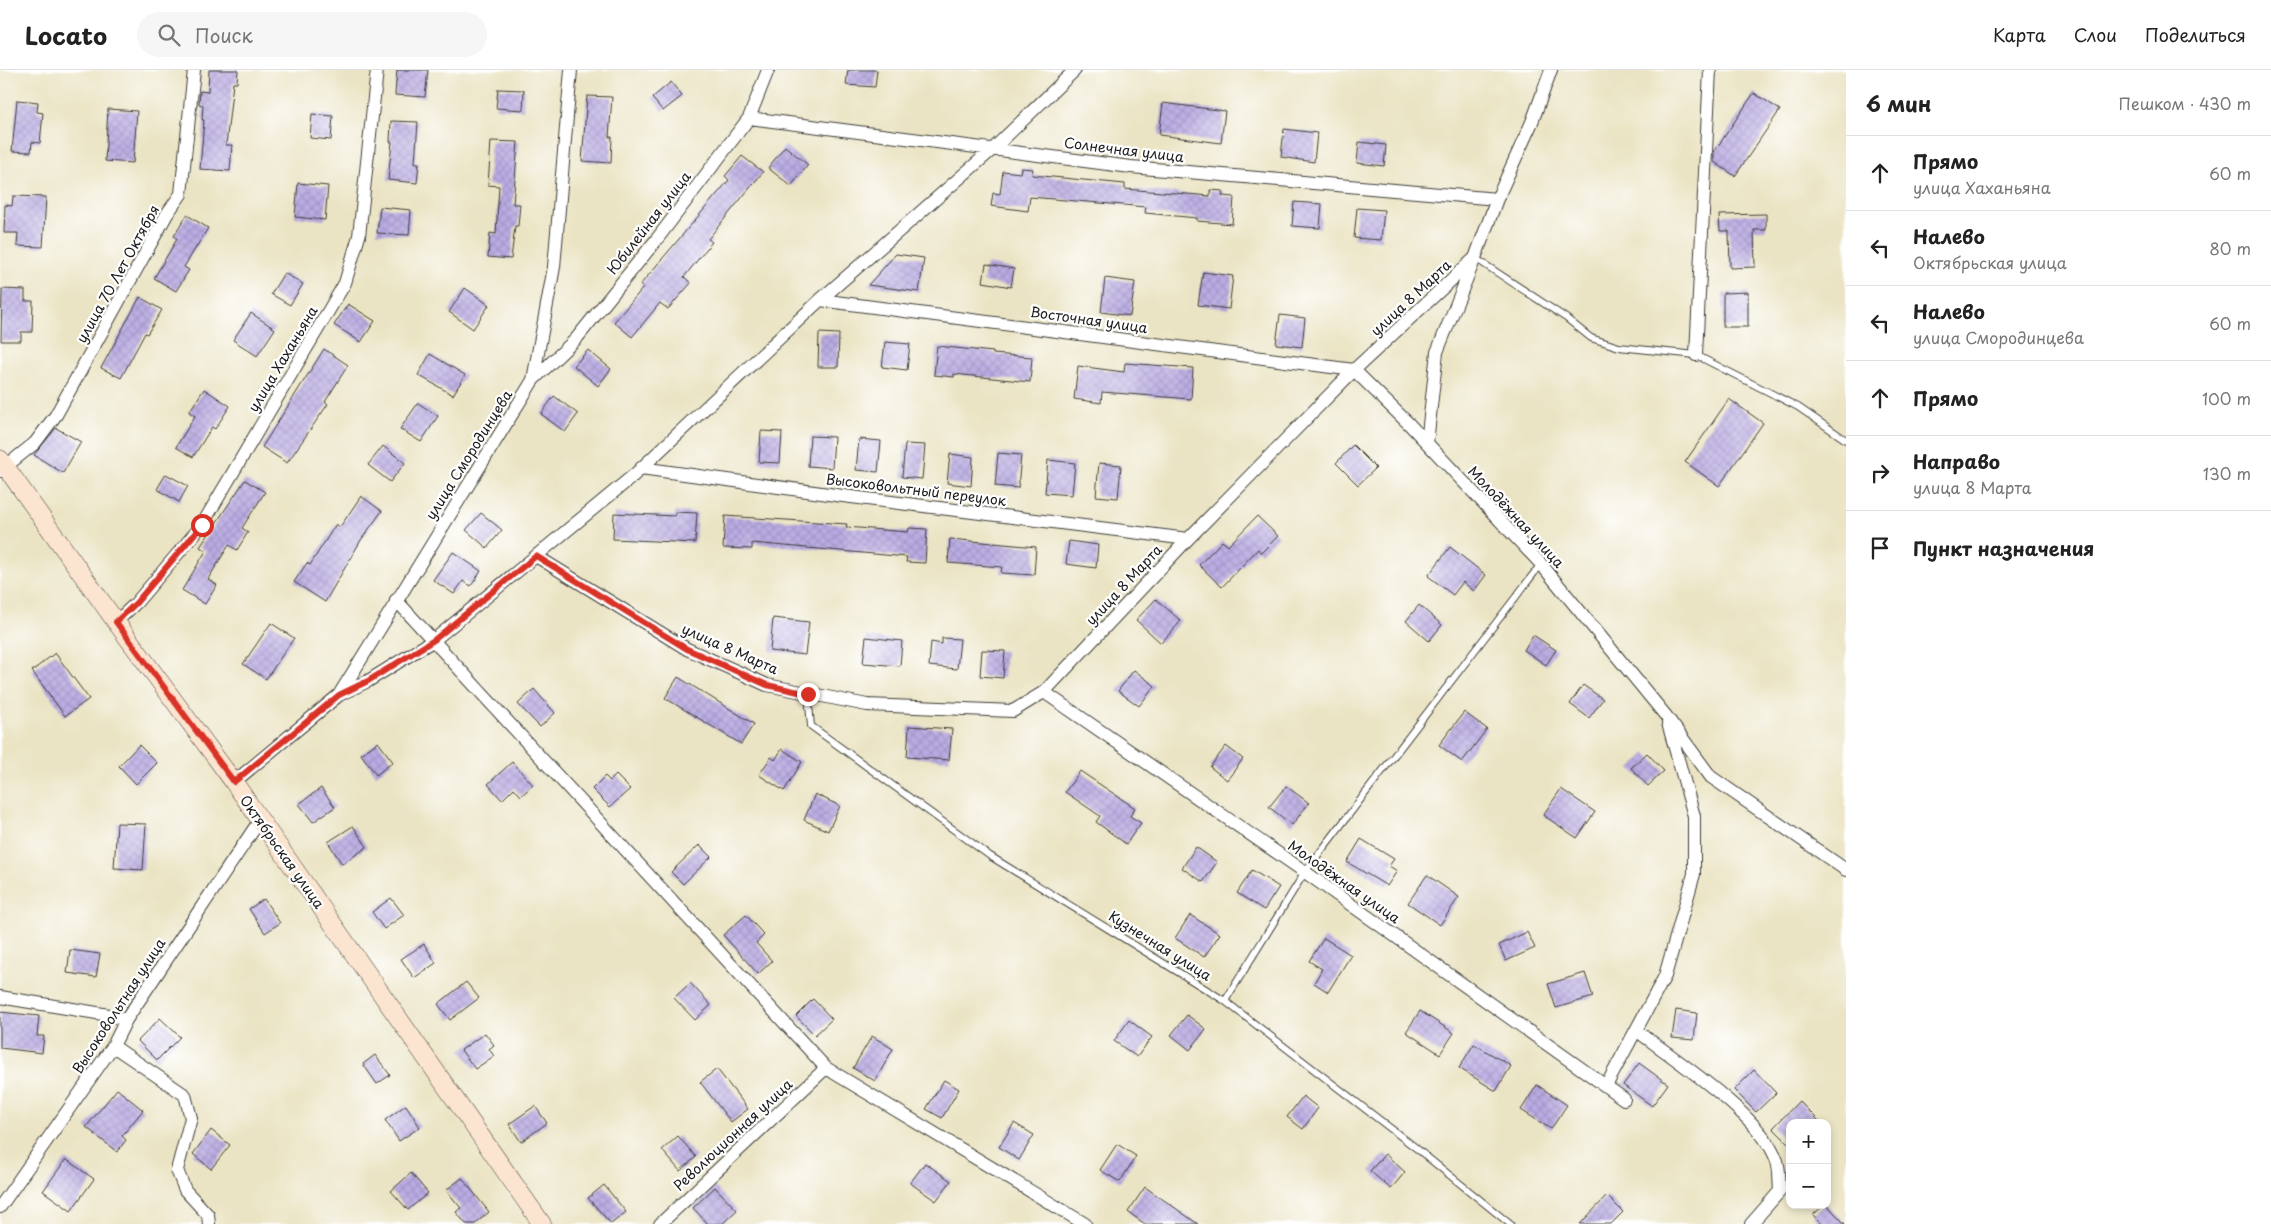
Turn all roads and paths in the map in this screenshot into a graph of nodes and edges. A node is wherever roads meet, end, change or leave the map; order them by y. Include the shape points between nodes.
1 (194, 70) edge
2 (377, 70) edge
3 (571, 70) edge
4 (768, 70) edge
5 (1075, 70) edge
6 (1551, 70) edge
7 (1710, 70) edge
8 (750, 118) junction
9 (994, 148) junction
10 (1497, 199) junction
11 (1475, 258) junction
12 (820, 300) junction
13 (1696, 355) junction
14 (1354, 370) junction
15 (534, 380) junction
16 (1846, 440) edge
17 (1427, 443) junction
18 (2, 465) edge
19 (641, 468) junction
20 (1188, 539) junction
21 (536, 556) junction
22 (1541, 564) junction
23 (396, 600) junction
24 (116, 622) junction
25 (434, 640) junction
26 (1044, 692) junction
27 (808, 694) junction
28 (339, 695) junction
29 (1666, 716) junction
30 (234, 782) junction
31 (260, 820) junction
32 (1846, 870) edge
33 (1305, 872) junction
34 (0, 997) edge
35 (1225, 1001) junction
36 (126, 1020) junction
37 (1636, 1030) junction
38 (114, 1046) junction
39 (826, 1068) junction
40 (1606, 1086) junction
41 (1624, 1099) dead end
42 (0, 1206) edge
43 (209, 1224) edge
44 (542, 1224) edge
45 (660, 1224) edge
46 (1086, 1224) edge
47 (1510, 1224) edge
48 (1751, 1224) edge

1 - 18 street, улица 70 Лет Октября via 181,194 56,415 35,443
2 - 24 street, улица Хаханьяна via 359,236 345,284 202,525
3 - 15 street, улица Смородинцева via 554,267
4 - 8 street, Юбилейная улица
5 - 9 street
6 - 10 street, улица 8 Марта via 1532,122
7 - 13 street
8 - 9 street, Солнечная улица
8 - 15 street, Юбилейная улица via 576,339
9 - 10 street, Солнечная улица via 1131,167
9 - 12 street
10 - 11 street, улица 8 Марта
11 - 13 lane via 1591,338 1620,347
11 - 14 street, улица 8 Марта
11 - 17 street via 1437,352
12 - 14 street, Восточная улица
12 - 19 street
13 - 16 lane via 1798,407
14 - 17 street, Молодёжная улица
14 - 20 street, улица 8 Марта
15 - 23 street, улица Смородинцева
17 - 22 street, Молодёжная улица
18 - 24 street, Октябрьская улица
19 - 20 street, Высоковольтный переулок
19 - 21 street
20 - 26 street, улица 8 Марта
21 - 25 street
21 - 27 street, улица 8 Марта via 687,649 767,685
22 - 29 street, Молодёжная улица
22 - 33 lane
23 - 25 street
23 - 28 street, улица Смородинцева
24 - 30 street, Октябрьская улица
25 - 28 street
25 - 39 street
26 - 27 street, улица 8 Марта via 1013,711 867,705
26 - 33 street, Молодёжная улица
27 - 35 lane, Кузнечная улица via 810,726 990,856
28 - 30 street, улица Смородинцева
29 - 32 street, Молодёжная улица via 1711,777
29 - 37 street via 1694,816 1694,874 1665,976
30 - 31 street, Октябрьская улица
31 - 36 street, Высоковольтная улица
31 - 44 street, Октябрьская улица
33 - 35 lane
33 - 40 street, Молодёжная улица
34 - 36 street
35 - 47 lane, Кузнечная улица
36 - 38 street, Высоковольтная улица
37 - 40 street
37 - 48 street via 1741,1111 1763,1136 1776,1159 1780,1191
38 - 42 street, Высоковольтная улица
38 - 43 street via 185,1095 191,1118 177,1170 185,1190 208,1215
39 - 45 street, Революционная улица
39 - 46 street
40 - 41 street, Молодёжная улица

